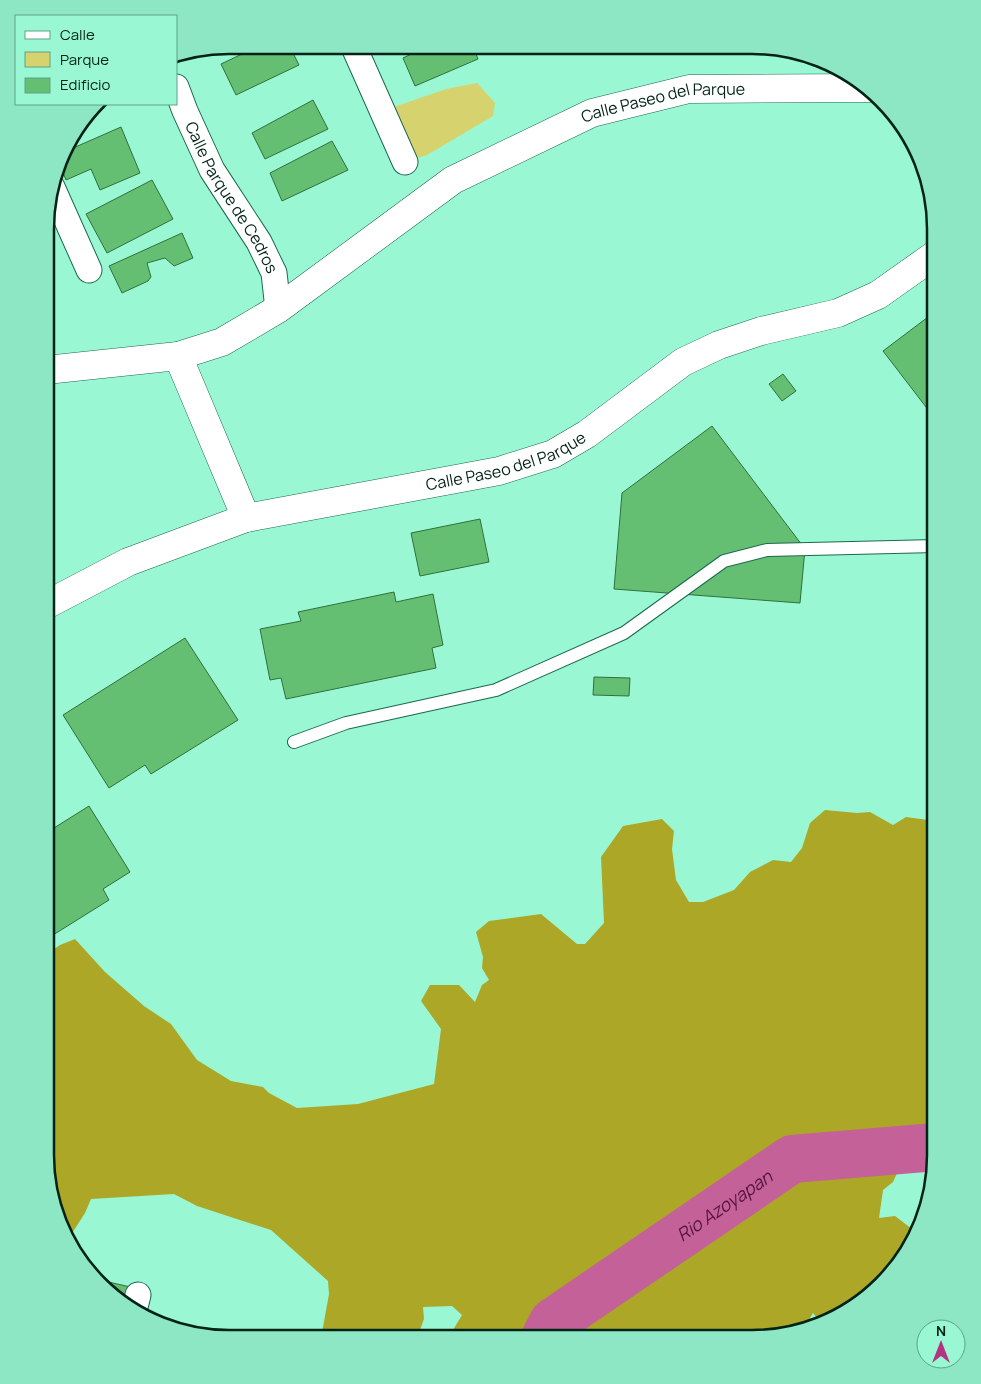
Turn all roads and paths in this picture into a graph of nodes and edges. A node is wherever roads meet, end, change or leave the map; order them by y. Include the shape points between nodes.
1 (357, 54) edge
2 (856, 88) edge
3 (178, 92) edge
4 (405, 162) dead end
5 (57, 198) edge
6 (927, 260) edge
7 (89, 270) dead end
8 (278, 309) junction
9 (178, 356) junction
10 (54, 369) edge
11 (246, 518) junction
12 (927, 546) edge
13 (54, 601) edge
14 (294, 742) dead end

1 - 4 street
2 - 8 street, Calle Paseo del Parque via 689,89 592,112 452,180
3 - 8 street, Calle Parque de Cedros via 212,170 259,242 274,273
5 - 7 street
6 - 11 street, Calle Paseo del Parque via 878,295 838,313 761,331 683,362 587,434 553,454 499,471
8 - 9 street, Calle Paseo del Parque via 222,342
9 - 10 street, Calle Paseo del Parque
9 - 11 street
11 - 13 street, Calle Paseo del Parque via 128,562
12 - 14 lane via 767,550 724,561 624,633 496,690 346,723

